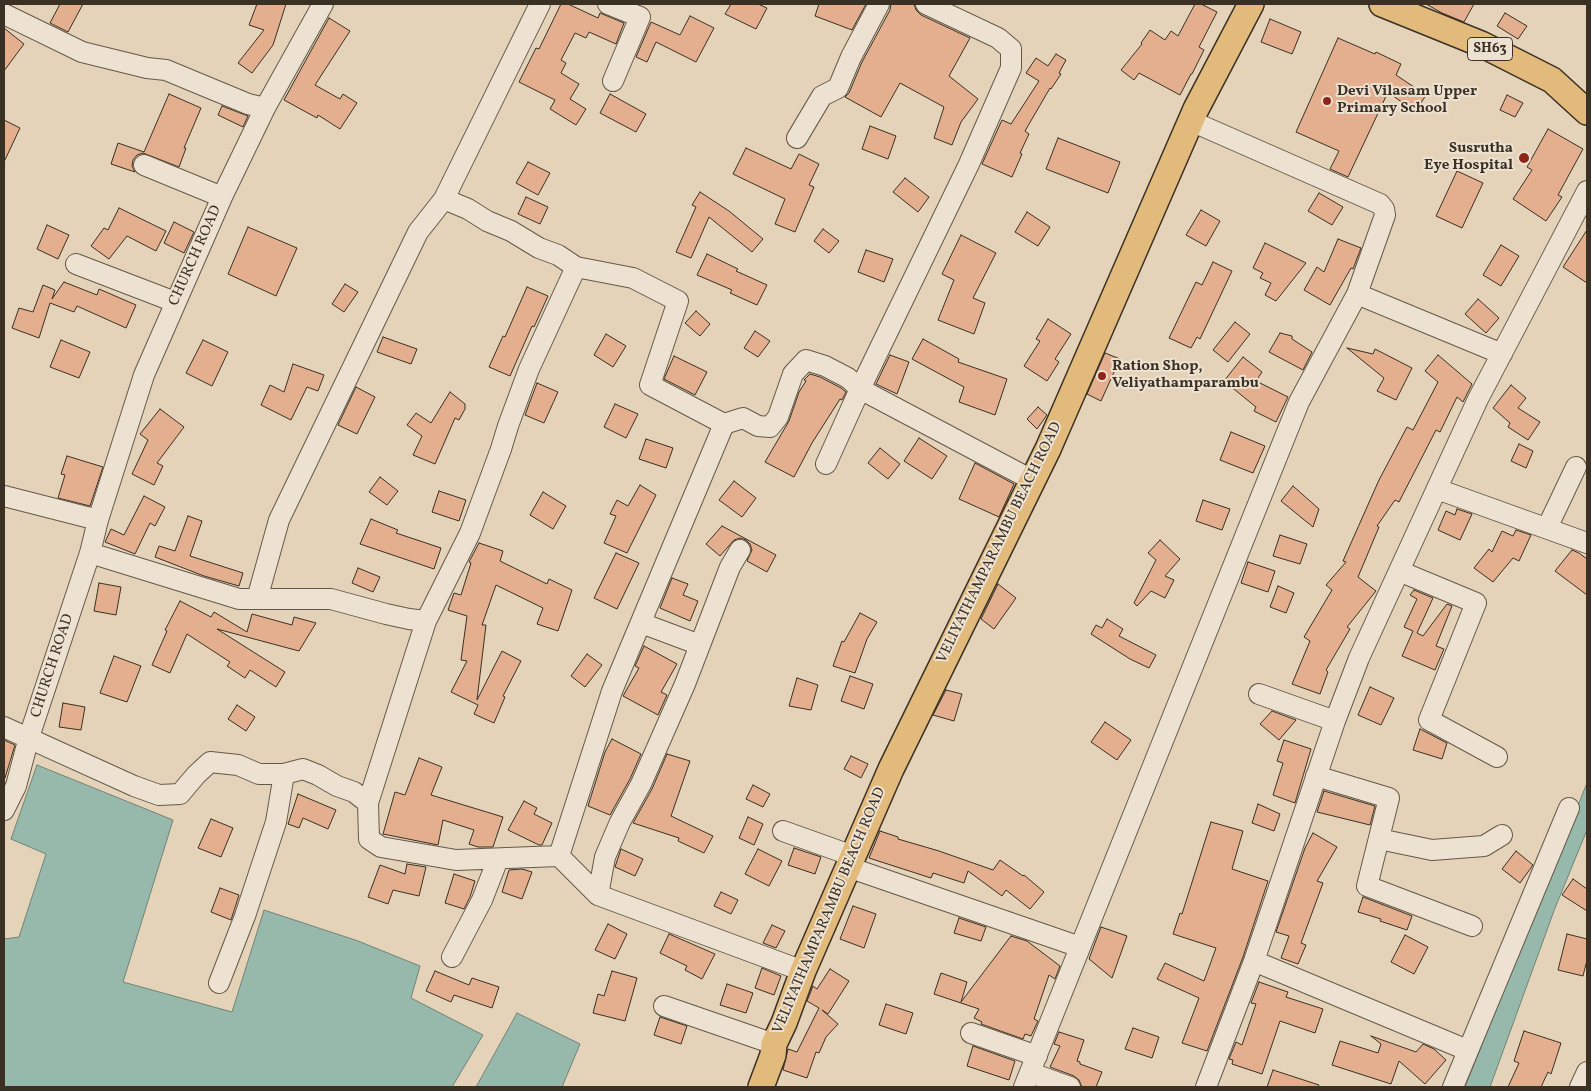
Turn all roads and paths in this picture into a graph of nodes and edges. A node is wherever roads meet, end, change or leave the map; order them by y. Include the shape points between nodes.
1 (323, 4) edge
2 (540, 4) edge
3 (608, 4) edge
4 (879, 4) edge
5 (926, 4) edge
6 (1251, 4) edge
7 (1382, 4) edge
8 (4, 14) edge
9 (613, 80) dead end
10 (265, 108) junction
11 (1587, 112) edge
12 (1191, 121) junction
13 (797, 138) dead end
14 (144, 165) dead end
15 (1587, 191) edge
16 (222, 197) junction
17 (444, 199) junction
18 (76, 264) dead end
19 (576, 267) junction
20 (1357, 294) junction
21 (175, 302) junction
22 (1502, 354) junction
23 (860, 389) junction
24 (724, 424) junction
25 (826, 464) dead end
26 (1576, 467) dead end
27 (1032, 480) junction
28 (1437, 489) junction
29 (4, 496) edge
30 (98, 520) junction
31 (1547, 528) junction
32 (1587, 543) edge
33 (740, 550) dead end
34 (90, 553) junction
35 (1399, 571) junction
36 (256, 599) junction
37 (426, 621) junction
38 (641, 623) junction
39 (700, 645) junction
40 (1259, 694) dead end
41 (1335, 721) junction
42 (4, 727) edge
43 (29, 737) junction
44 (1496, 757) dead end
45 (284, 774) junction
46 (1316, 776) junction
47 (368, 803) junction
48 (1569, 808) dead end
49 (4, 810) edge
50 (783, 831) dead end
51 (1502, 835) dead end
52 (1379, 839) junction
53 (559, 856) junction
54 (498, 859) junction
55 (850, 862) junction
56 (598, 895) junction
57 (1472, 926) dead end
58 (1080, 947) junction
59 (452, 957) dead end
60 (1254, 962) junction
61 (803, 971) junction
62 (219, 983) dead end
63 (664, 1006) dead end
64 (971, 1032) dead end
65 (774, 1044) junction
66 (1468, 1050) junction
67 (1030, 1072) edge
68 (1587, 1072) edge
69 (761, 1087) edge
70 (1070, 1087) edge
71 (1206, 1087) edge
72 (1453, 1087) edge
73 (1580, 1087) edge

1 - 10 street, CHURCH ROAD
2 - 17 street
3 - 9 street via 640,17
4 - 13 street via 838,88 822,96
5 - 23 street via 998,38 1011,49 1011,68 969,164
6 - 12 main road, VELIYATHAMPARAMBU BEACH ROAD
7 - 11 main road, SH63 via 1482,44 1552,80
8 - 10 street via 82,52 166,70
10 - 16 street, CHURCH ROAD
12 - 20 street via 1380,204 1384,215
12 - 27 main road, VELIYATHAMPARAMBU BEACH ROAD
14 - 16 street
15 - 22 street
16 - 21 street, CHURCH ROAD
17 - 19 street
17 - 36 street via 418,232 280,520
18 - 21 street
19 - 24 street via 633,278 678,301 650,385
19 - 37 street via 529,368 470,533
20 - 22 street
20 - 58 street via 1299,402
21 - 30 street, CHURCH ROAD via 144,375
22 - 28 street
23 - 24 street via 848,378 806,360 793,374 778,417 770,427 758,426 743,418
23 - 25 street
23 - 27 street
24 - 38 street
26 - 31 street
27 - 55 main road, VELIYATHAMPARAMBU BEACH ROAD via 891,769
28 - 31 street
28 - 35 street
29 - 30 street
30 - 34 street, CHURCH ROAD
31 - 32 street
33 - 39 street via 730,567
34 - 36 street via 239,599
34 - 43 street, CHURCH ROAD
35 - 41 street via 1359,658
35 - 44 street via 1476,603 1429,720
36 - 37 street via 331,599
37 - 47 street
38 - 39 street
38 - 53 street via 612,691
39 - 56 street via 641,784 605,857
40 - 41 street
41 - 46 street
42 - 43 street
43 - 45 street via 159,795 180,794 210,762 238,765 259,774
43 - 49 street, CHURCH ROAD via 16,786
45 - 47 street via 303,768 354,792
45 - 62 street via 276,822
46 - 52 street via 1389,798
46 - 60 street
47 - 54 street via 369,839 381,847 456,860
48 - 66 street
50 - 55 street
51 - 52 street via 1484,846 1432,850
52 - 57 street via 1366,886
53 - 54 street
53 - 56 street
54 - 59 street via 482,900
55 - 58 street
55 - 61 main road, VELIYATHAMPARAMBU BEACH ROAD
56 - 61 street
58 - 67 street
60 - 66 street
60 - 71 street
61 - 65 main road, VELIYATHAMPARAMBU BEACH ROAD
63 - 65 street
64 - 67 street
65 - 69 main road, VELIYATHAMPARAMBU BEACH ROAD via 773,1056
66 - 72 street
67 - 70 street
68 - 73 street

